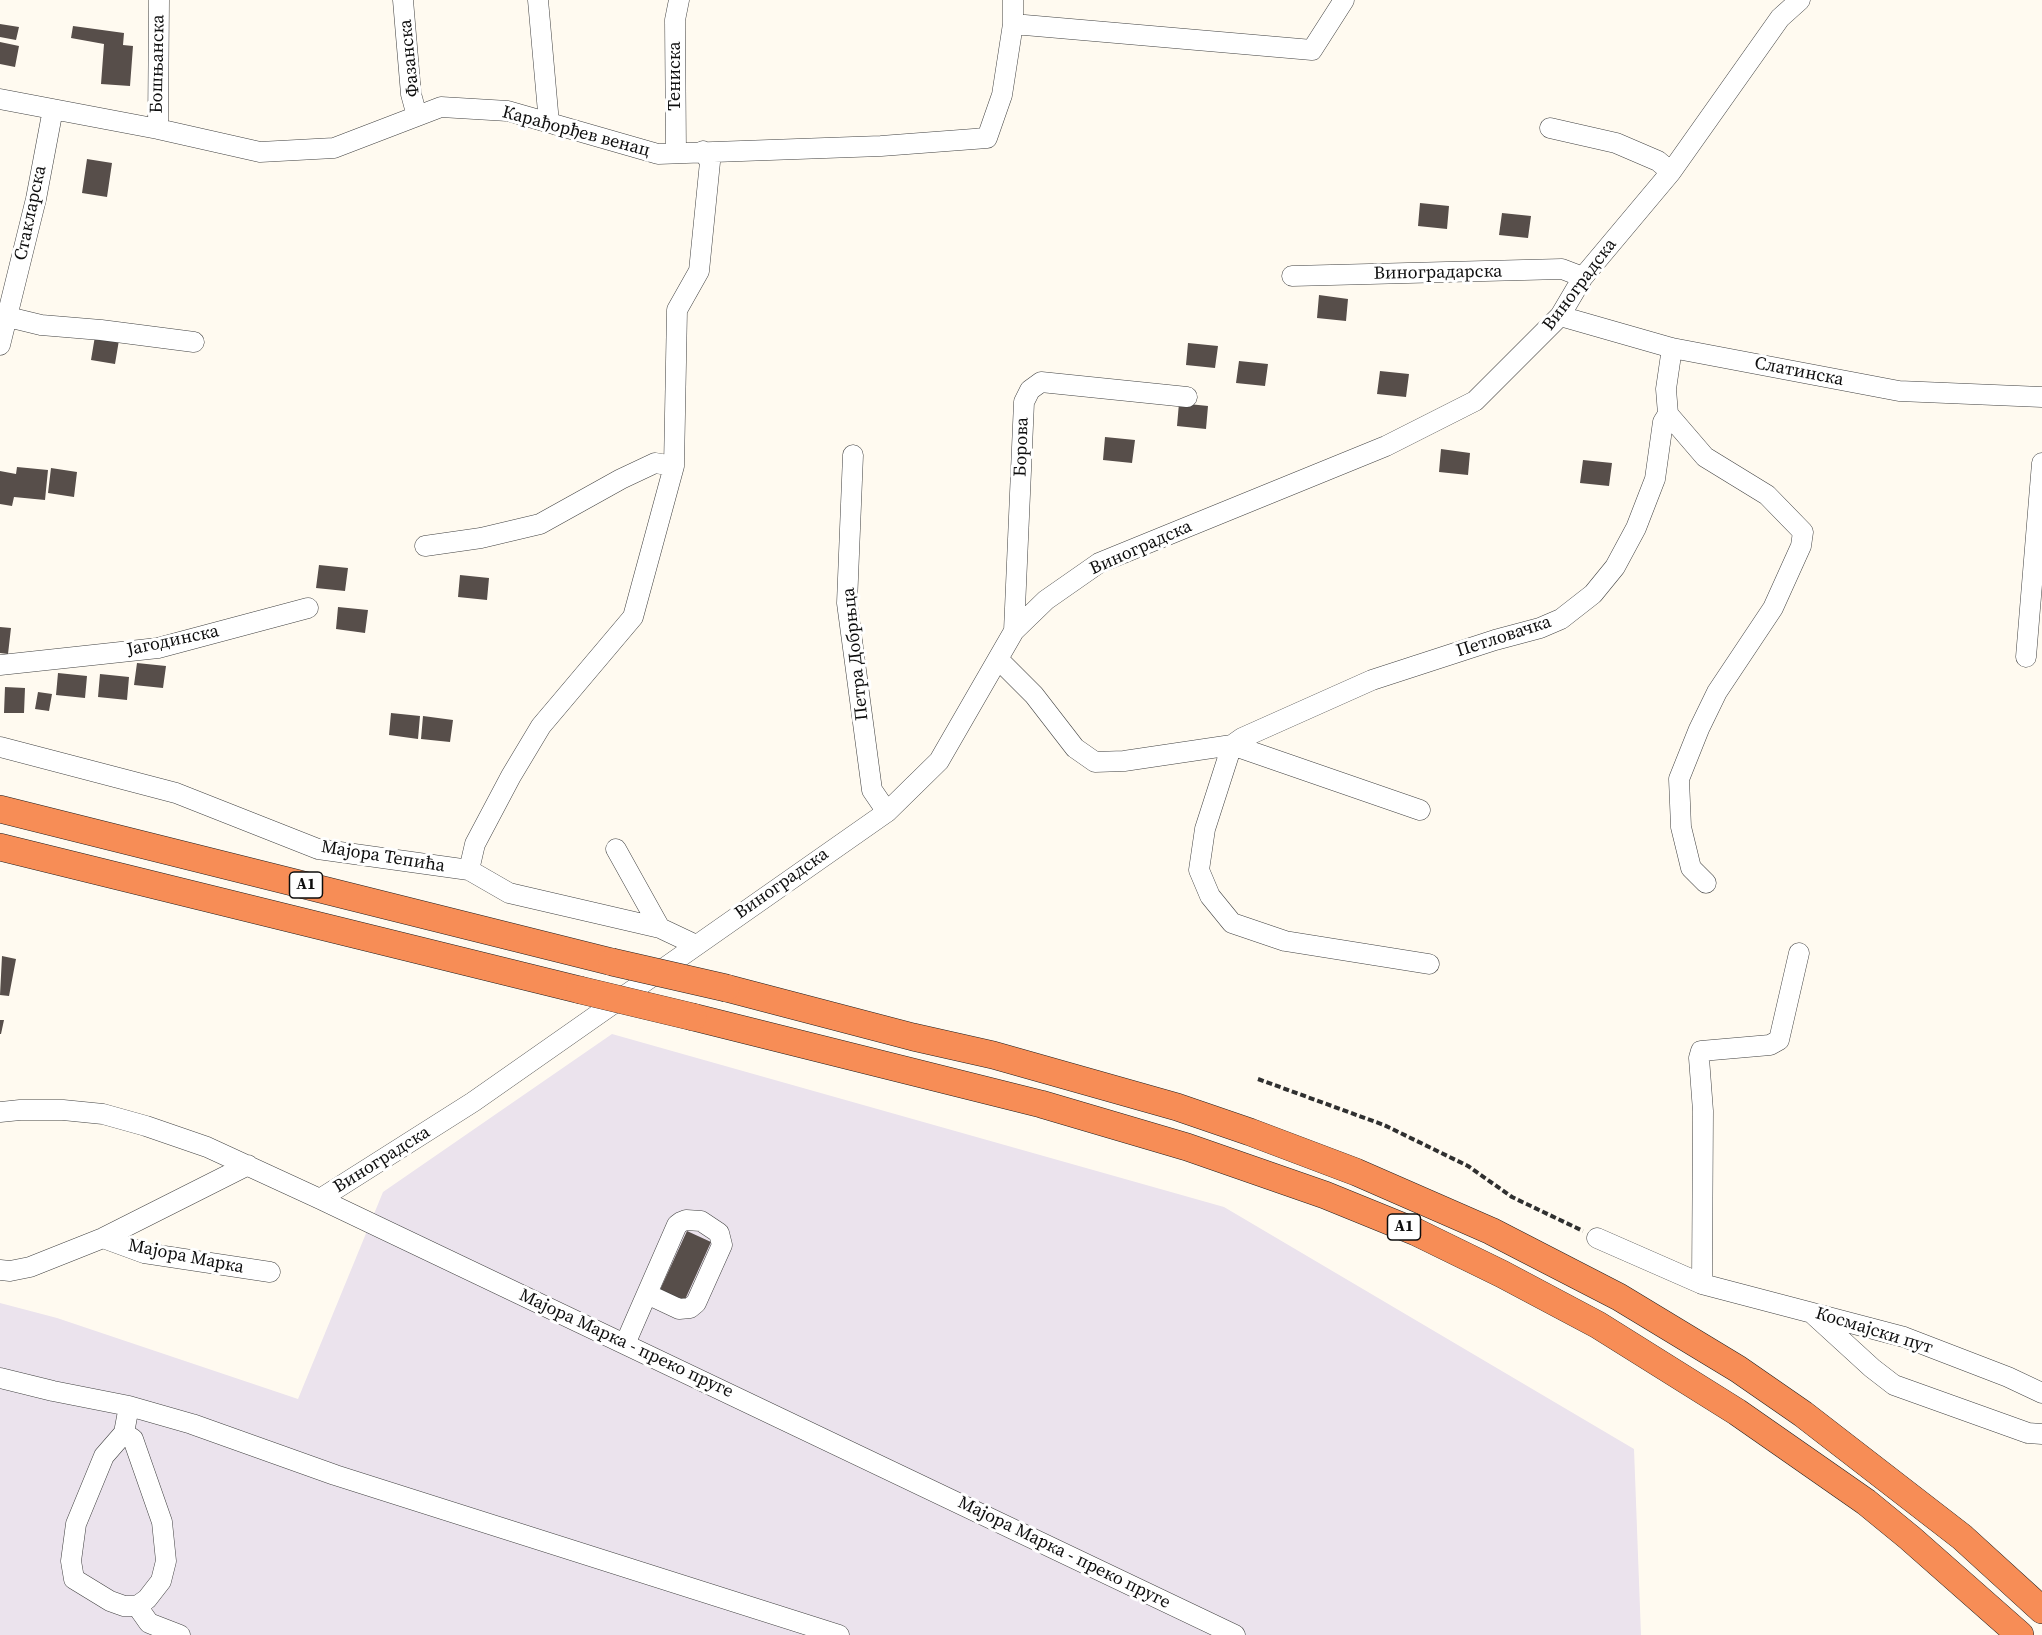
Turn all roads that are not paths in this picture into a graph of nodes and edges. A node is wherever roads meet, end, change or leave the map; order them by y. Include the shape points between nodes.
1 (159, 0) edge
2 (403, 0) edge
3 (538, 0) edge
4 (679, 0) edge
5 (1013, 0) edge
6 (1344, 0) edge
7 (1800, 0) edge
8 (1013, 24) junction
9 (0, 99) edge
10 (53, 109) junction
11 (417, 116) junction
12 (549, 123) junction
13 (1550, 128) dead end
14 (158, 129) junction
15 (703, 151) junction
16 (676, 153) junction
17 (1671, 172) junction
18 (1292, 276) dead end
19 (1583, 277) junction
20 (1560, 316) junction
21 (8, 317) junction
22 (194, 342) dead end
23 (0, 345) edge
24 (1672, 348) junction
25 (1187, 397) dead end
26 (2042, 397) edge
27 (1668, 414) junction
28 (853, 455) dead end
29 (2042, 463) edge
30 (674, 466) junction
31 (425, 546) dead end
32 (308, 608) dead end
33 (1014, 631) junction
34 (2025, 657) dead end
35 (998, 658) junction
36 (0, 664) edge
37 (1232, 745) junction
38 (0, 747) edge
39 (0, 809) edge
40 (1420, 810) dead end
41 (887, 812) junction
42 (0, 847) edge
43 (616, 849) dead end
44 (470, 870) junction
45 (1706, 884) dead end
46 (660, 928) junction
47 (696, 945) junction
48 (1799, 953) dead end
49 (1429, 964) dead end
50 (0, 1112) edge
51 (248, 1165) junction
52 (320, 1198) junction
53 (103, 1238) junction
54 (1597, 1238) road end
55 (0, 1270) edge
56 (270, 1272) dead end
57 (1702, 1284) junction
58 (646, 1294) junction
59 (1812, 1313) junction
60 (625, 1344) junction
61 (0, 1378) edge
62 (2042, 1393) edge
63 (129, 1406) junction
64 (124, 1432) junction
65 (2042, 1434) edge
66 (137, 1606) junction
67 (2042, 1610) edge
68 (180, 1635) edge
69 (839, 1635) edge
70 (1235, 1635) edge
71 (2020, 1635) edge

1 - 14 street, Бошњанска
2 - 11 street, Фазанска via 411,94
3 - 12 street
4 - 16 street, Тениска via 675,20
5 - 8 street, Карађорђев венац
6 - 8 street via 1312,50
7 - 17 street, Виноградска via 1780,18
8 - 15 street, Карађорђев венац via 1002,94 987,138
9 - 10 street, Карађорђев венац
10 - 14 street, Карађорђев венац
10 - 21 street, Стакларска
11 - 12 street, Карађорђев венац via 441,107 508,111
11 - 14 street, Карађорђев венац via 334,148 260,152
12 - 16 street, Карађорђев венац via 657,154
13 - 17 street via 1616,143 1658,160
15 - 16 street, Карађорђев венац
15 - 30 street via 710,162 699,271 677,310
17 - 19 street, Виноградска
18 - 19 street, Виноградарска via 1562,269
19 - 20 street, Виноградска
20 - 24 street, Слатинска
20 - 33 street, Виноградска via 1475,401 1386,446 1099,563 1046,600
21 - 22 street via 41,325
21 - 23 street, Стакларска
24 - 26 street, Слатинска via 1899,391
24 - 27 street, Петловачка via 1666,389
25 - 33 street, Борова via 1041,382 1030,390 1024,402
27 - 37 street, Петловачка via 1663,422 1655,479 1636,528 1615,567 1593,594 1561,619 1372,680
27 - 45 street via 1705,457 1767,495 1803,532 1801,546 1773,608 1717,692 1679,779 1681,827 1692,868
28 - 41 street, Петра Добрњца via 847,603 872,790
29 - 34 street
30 - 31 street via 655,463 540,524
30 - 44 street via 633,617 541,726 475,844
32 - 36 street, Јагодинска via 158,648
33 - 35 street, Виноградска
35 - 37 street, Петловачка via 1034,695 1075,748 1095,762
35 - 41 street, Виноградска via 939,761
37 - 40 street, Петловачка
37 - 49 street via 1205,829 1199,870 1210,896 1232,923 1285,941
38 - 44 street, Мајора Тепића via 176,793 318,849
39 - 67 highway, A1, bridge via 993,1055 1177,1107 1367,1176 1491,1231 1628,1303 1738,1369 1888,1477
41 - 47 street, Виноградска
42 - 71 highway, A1, bridge via 1031,1101 1155,1137 1325,1195 1416,1232 1502,1274 1598,1325 1737,1412 1866,1503
43 - 46 street
44 - 46 street, Мајора Тепића via 509,893
46 - 47 street, Мајора Тепића
47 - 52 street, Виноградска via 473,1102
48 - 57 street via 1779,1040 1770,1046 1701,1051
50 - 51 street, Мајора Марка - преко пруге via 63,1110 103,1114 197,1143
51 - 52 street, Мајора Марка - преко пруге
51 - 53 street, Мајора Марка
52 - 60 street, Мајора Марка - преко пруге
53 - 55 street, Мајора Марка via 30,1267
53 - 56 street, Мајора Марка via 144,1253
54 - 57 street, Космајски пут
57 - 59 street, Космајски пут
58 - 58 street via 679,1309 696,1303 722,1245 719,1233 701,1221 677,1225
58 - 60 street
59 - 62 street, Космајски пут via 1904,1337
59 - 65 street via 1894,1385 2028,1433
60 - 70 street, Мајора Марка - преко пруге
61 - 63 street
63 - 64 street
63 - 69 street
64 - 66 street via 133,1439 162,1522 166,1561 161,1581
64 - 66 street via 104,1456 76,1524 71,1562 74,1579 110,1601
66 - 68 street via 149,1623

